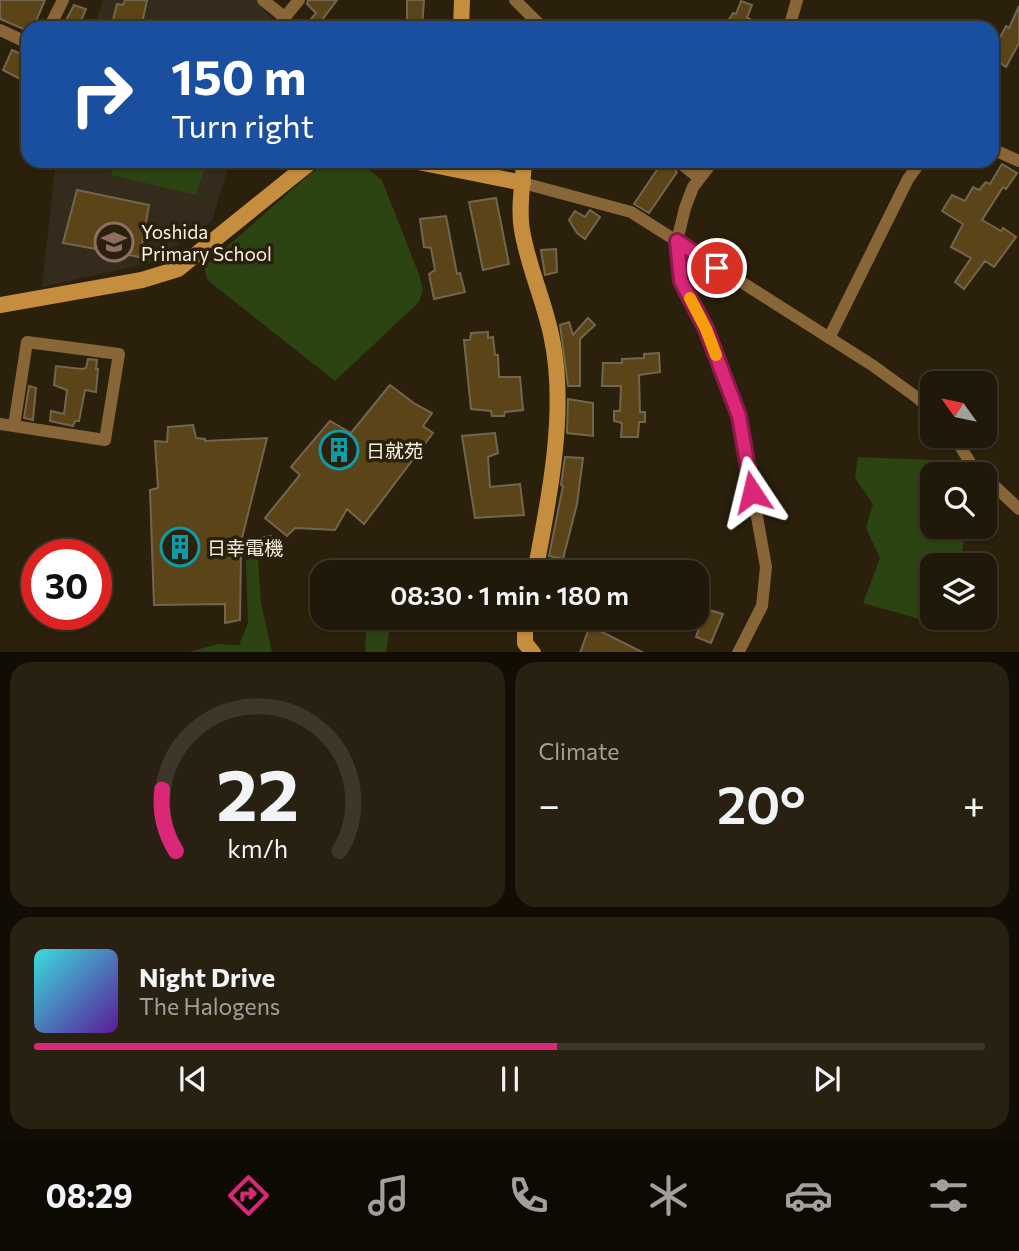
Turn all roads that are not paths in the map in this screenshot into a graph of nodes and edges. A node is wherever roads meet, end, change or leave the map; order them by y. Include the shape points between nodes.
1 (63, 0) edge
2 (263, 0) edge
3 (299, 0) edge
4 (462, 0) edge
5 (515, 0) edge
6 (797, 0) edge
7 (284, 16) junction
8 (52, 21) edge
9 (281, 21) edge
10 (461, 21) edge
11 (536, 21) edge
12 (791, 21) edge
13 (0, 30) edge
14 (21, 40) edge
15 (999, 152) edge
16 (1019, 160) edge
17 (303, 168) edge
18 (446, 168) edge
19 (524, 168) edge
20 (687, 168) edge
21 (707, 168) edge
22 (916, 168) edge
23 (699, 178) junction
24 (523, 184) junction
25 (677, 241) junction
26 (1, 308) edge
27 (829, 338) junction
28 (920, 400) edge
29 (0, 424) edge
30 (14, 426) junction
31 (997, 488) edge
32 (1019, 509) edge
33 (537, 560) edge
34 (525, 630) edge
35 (532, 652) edge
36 (739, 652) edge

1 - 8 street
2 - 7 street
3 - 7 street
4 - 10 street
5 - 11 street
6 - 12 street
7 - 9 street
13 - 14 street
15 - 16 street
17 - 26 street via 178,269
18 - 24 street
19 - 24 street
20 - 23 street
21 - 23 street
22 - 27 street
23 - 25 street
24 - 25 street via 631,212
24 - 33 street via 522,230 552,338 557,379 553,463
25 - 27 street
25 - 36 street via 681,281 706,329 739,416 766,567 762,606
27 - 28 street
29 - 30 street
30 - 30 street via 105,440 119,354 27,342
31 - 32 street
34 - 35 street via 525,643

